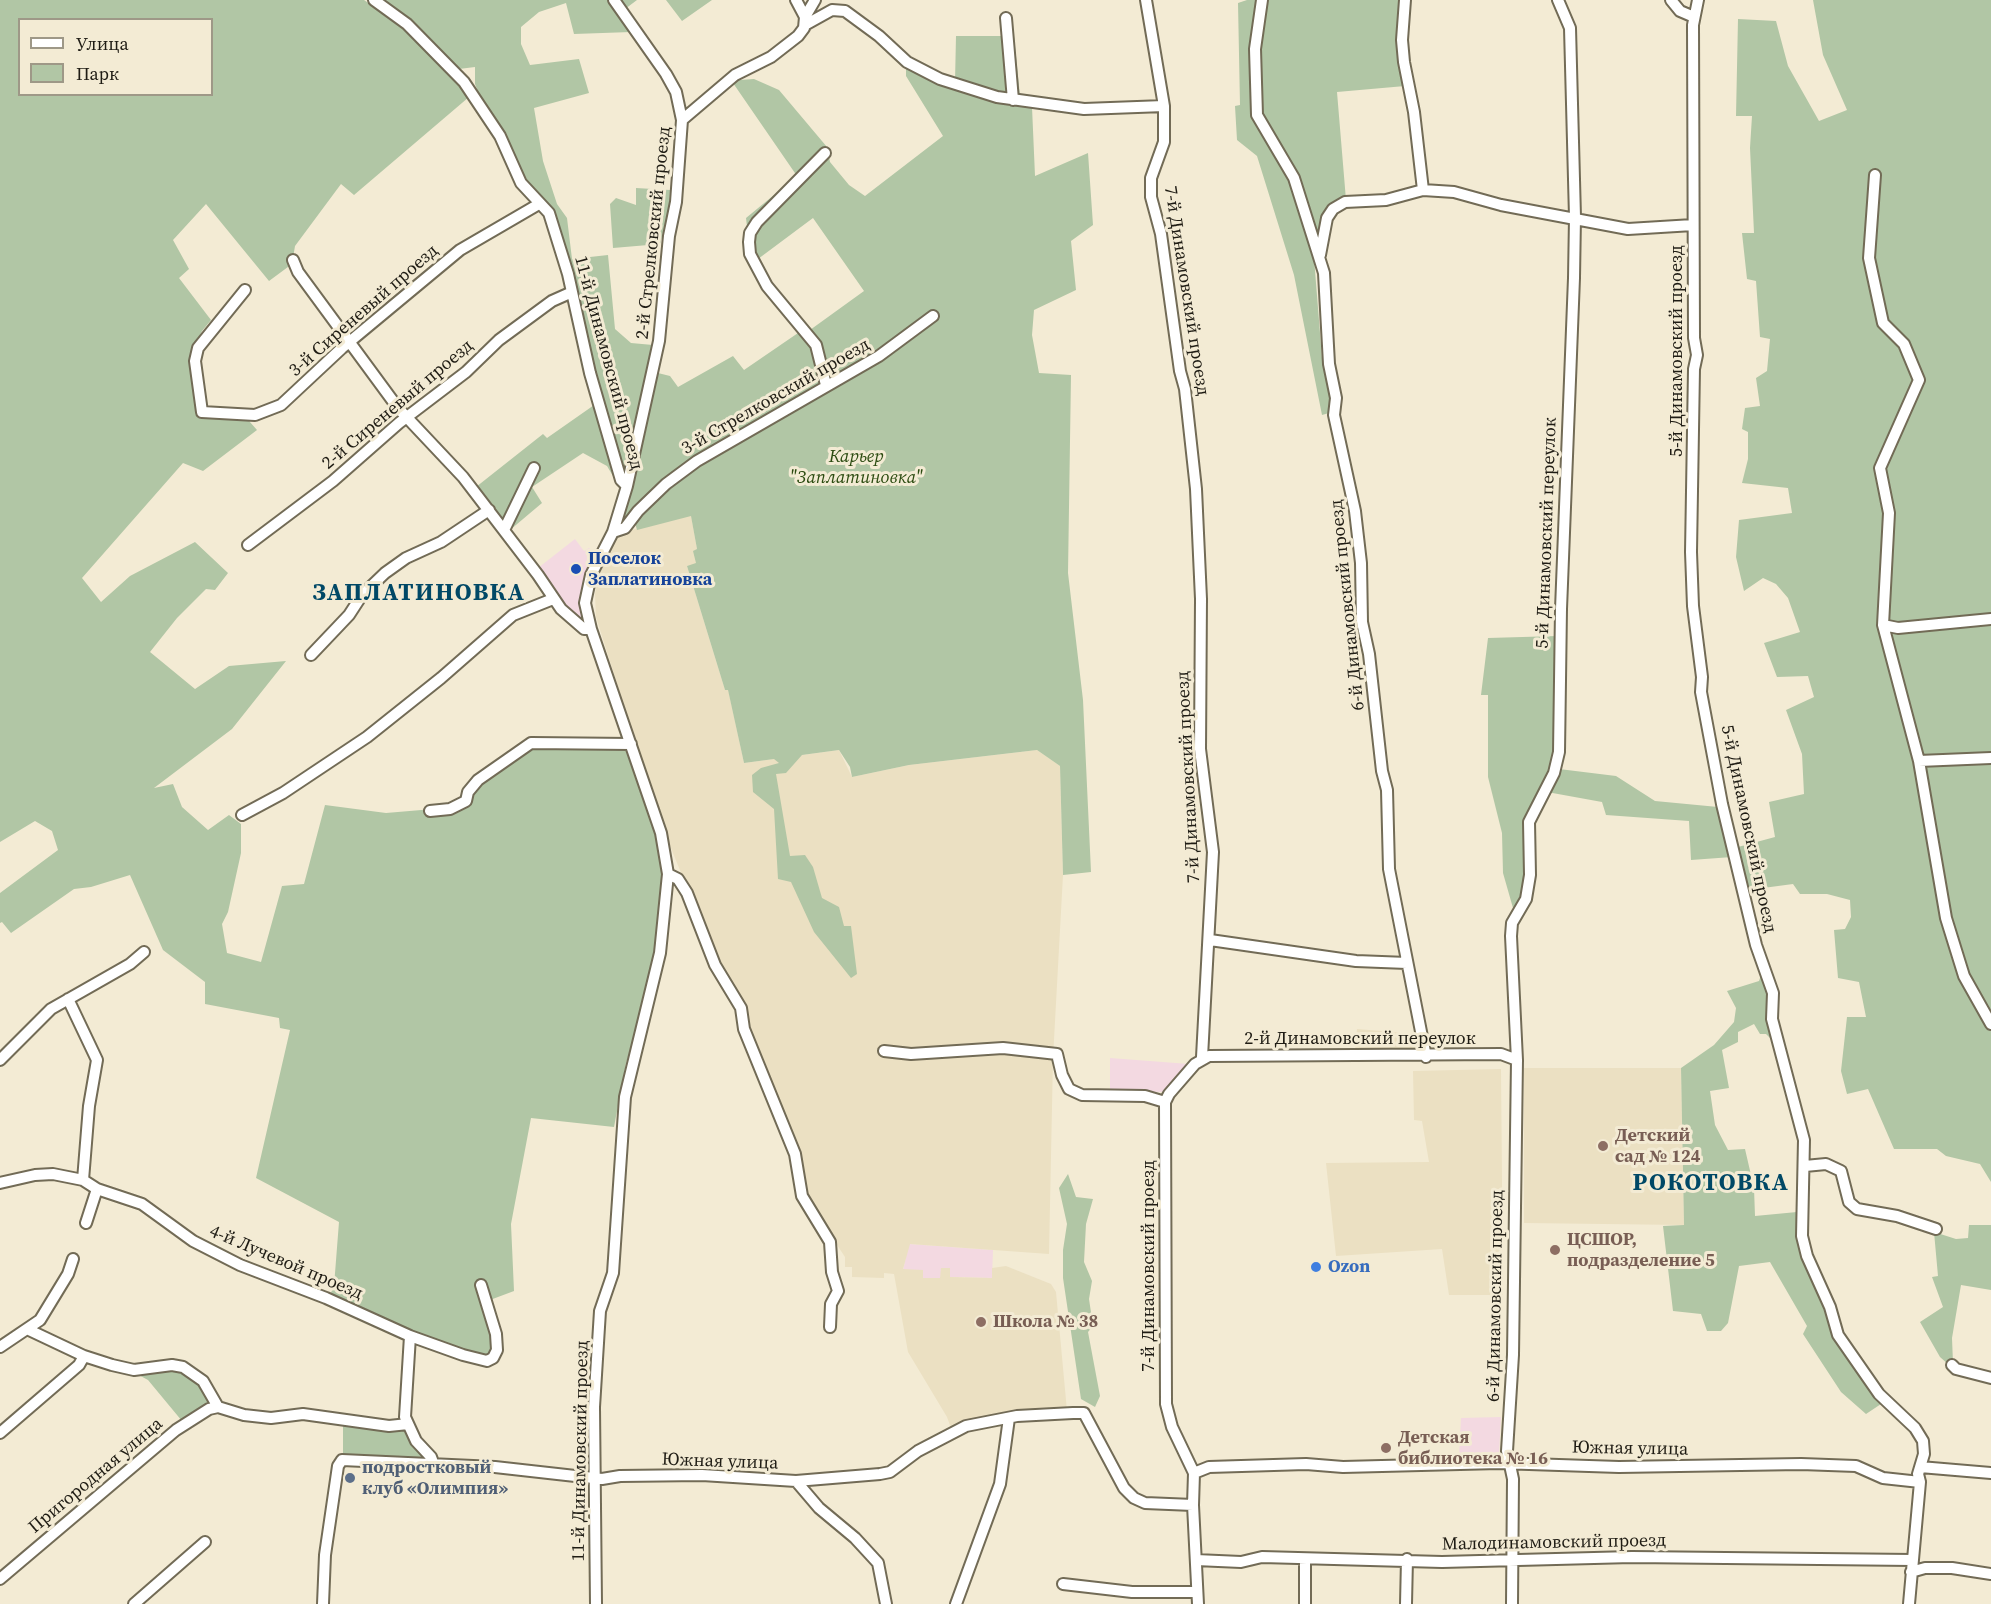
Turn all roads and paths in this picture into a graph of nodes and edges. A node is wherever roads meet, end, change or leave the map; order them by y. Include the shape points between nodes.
1 (374, 0) edge
2 (614, 0) edge
3 (796, 0) edge
4 (815, 0) edge
5 (1146, 0) edge
6 (1262, 0) edge
7 (1405, 0) edge
8 (1558, 0) edge
9 (1671, 0) edge
10 (1698, 0) edge
11 (1694, 16) junction
12 (1006, 18) dead end
13 (805, 21) junction
14 (1013, 100) junction
15 (1164, 106) junction
16 (682, 120) junction
17 (825, 153) dead end
18 (1875, 175) dead end
19 (1423, 190) junction
20 (539, 204) junction
21 (1575, 217) junction
22 (1693, 225) junction
23 (1320, 255) junction
24 (293, 260) dead end
25 (245, 290) dead end
26 (570, 293) junction
27 (933, 316) dead end
28 (349, 342) junction
29 (826, 385) junction
30 (408, 418) junction
31 (534, 468) dead end
32 (627, 486) junction
33 (489, 510) junction
34 (504, 530) junction
35 (613, 532) junction
36 (248, 545) dead end
37 (553, 599) junction
38 (1991, 618) edge
39 (1883, 625) junction
40 (591, 629) junction
41 (311, 655) dead end
42 (631, 744) junction
43 (1991, 758) edge
44 (1919, 761) junction
45 (430, 811) dead end
46 (242, 815) dead end
47 (668, 874) junction
48 (1210, 940) junction
49 (144, 952) dead end
50 (1407, 963) junction
51 (68, 999) junction
52 (1991, 1024) edge
53 (884, 1051) dead end
54 (1202, 1057) junction
55 (1426, 1057) junction
56 (0, 1060) edge
57 (1517, 1060) junction
58 (1165, 1102) junction
59 (1805, 1166) junction
60 (83, 1180) junction
61 (0, 1183) edge
62 (97, 1189) junction
63 (86, 1223) dead end
64 (1936, 1229) dead end
65 (73, 1258) dead end
66 (481, 1285) dead end
67 (830, 1327) dead end
68 (29, 1330) junction
69 (410, 1336) junction
70 (0, 1347) edge
71 (84, 1356) junction
72 (1952, 1365) dead end
73 (1991, 1378) edge
74 (218, 1407) junction
75 (1009, 1418) junction
76 (408, 1424) junction
77 (0, 1433) edge
78 (1509, 1464) junction
79 (434, 1465) junction
80 (1920, 1467) junction
81 (1194, 1473) junction
82 (1991, 1473) edge
83 (596, 1479) junction
84 (796, 1481) junction
85 (1920, 1482) junction
86 (1193, 1505) junction
87 (205, 1542) dead end
88 (1305, 1559) junction
89 (1407, 1559) junction
90 (1512, 1559) junction
91 (1196, 1560) junction
92 (1913, 1560) junction
93 (1911, 1572) junction
94 (1991, 1574) edge
95 (0, 1578) edge
96 (1063, 1584) dead end
97 (1198, 1598) edge
98 (134, 1604) edge
99 (323, 1604) edge
100 (596, 1604) edge
101 (886, 1604) edge
102 (956, 1604) edge
103 (1305, 1604) edge
104 (1406, 1604) edge
105 (1512, 1604) edge
106 (1909, 1604) edge

1 - 20 street, 11-й Динамовский проезд via 407,24 464,82 500,136 521,183
2 - 16 street, 2-й Стрелковский проезд via 666,74 676,92
3 - 13 street
4 - 13 street
5 - 15 street
6 - 23 street, 6-й Динамовский проезд via 1255,49 1257,115 1294,178
7 - 19 street via 1404,62
8 - 21 street, 5-й Динамовский переулок via 1570,28
9 - 11 street via 1680,11
10 - 11 street, 5-й Динамовский проезд
11 - 22 street, 5-й Динамовский проезд
12 - 14 street
13 - 14 street via 832,10 845,10 921,70 974,91
13 - 16 street via 798,36 771,57 735,75
14 - 15 street via 1084,109
15 - 48 street, 7-й Динамовский проезд via 1163,152 1151,178 1151,197 1161,234 1185,389 1196,489 1201,599 1200,749 1213,852
16 - 32 street, 2-й Стрелковский проезд via 659,341
17 - 29 street via 757,222 749,242 750,254 767,286 816,345
18 - 39 street via 1869,258 1883,322 1904,345 1918,380 1880,468 1889,513
19 - 21 street, 6-й Динамовский проезд via 1454,192 1500,205
19 - 23 street, 6-й Динамовский проезд via 1386,200 1345,202 1333,209 1327,218
20 - 26 street, 11-й Динамовский проезд via 555,226
20 - 28 street, 3-й Сиреневый проезд via 460,250
21 - 22 street, 6-й Динамовский проезд via 1628,229
21 - 57 street, 5-й Динамовский переулок via 1559,752 1554,773 1529,822 1530,875 1526,899 1512,922
22 - 59 street, 5-й Динамовский проезд via 1697,355 1691,552 1701,692 1722,804 1764,974 1773,993 1772,1019 1804,1140
23 - 50 street, 6-й Динамовский проезд via 1329,364 1336,398 1334,415 1356,511 1362,622 1387,790 1389,869
24 - 28 street
25 - 28 street, 3-й Сиреневый проезд via 198,348 195,362 202,412 255,416 281,405
26 - 30 street, 2-й Сиреневый проезд via 552,301 499,340
26 - 32 street, 11-й Динамовский проезд via 621,480
27 - 29 street, 3-й Стрелковский проезд via 879,356
28 - 30 street
29 - 35 street, 3-й Стрелковский проезд via 814,396 697,460 659,490 625,528
30 - 33 street
30 - 36 street, 2-й Сиреневый проезд
31 - 34 street
32 - 35 street, 11-й Динамовский проезд
33 - 34 street
33 - 41 street via 385,573
34 - 37 street
35 - 40 street, 11-й Динамовский проезд via 586,590
37 - 40 street via 575,623
37 - 46 street via 513,615 368,737
38 - 39 street via 1898,628
39 - 44 street
40 - 42 street, 11-й Динамовский проезд
42 - 45 street via 531,742 478,780 466,801 450,809
42 - 47 street, 11-й Динамовский проезд via 661,834
43 - 44 street
44 - 52 street via 1946,918 1964,976
47 - 67 street via 678,879 687,893 715,965 741,1008 744,1029 795,1154 802,1196 830,1242 838,1291 831,1304
47 - 83 street, 11-й Динамовский проезд via 660,953 621,1125 613,1273 600,1311 594,1407
48 - 50 street via 1356,961
48 - 54 street, 7-й Динамовский проезд
49 - 51 street
50 - 55 street, 6-й Динамовский проезд
51 - 56 street via 51,1009
51 - 60 street via 97,1060
53 - 58 street via 911,1054 1003,1048 1057,1054 1069,1089 1082,1095 1145,1096
54 - 55 street, 2-й Динамовский переулок
54 - 58 street
55 - 57 street, 2-й Динамовский переулок via 1501,1054
57 - 78 street, 6-й Динамовский проезд
58 - 81 street, 7-й Динамовский проезд via 1166,1404 1172,1427
59 - 64 street via 1826,1164 1841,1171 1849,1202 1857,1209 1897,1216
59 - 80 street, 5-й Динамовский проезд via 1802,1236 1807,1256 1838,1335 1879,1394 1923,1441
60 - 61 street via 53,1174
60 - 62 street, 4-й Лучевой проезд
62 - 63 street
62 - 69 street, 4-й Лучевой проезд via 142,1204 193,1241 240,1265
65 - 68 street via 51,1304
66 - 69 street, 4-й Лучевой проезд via 496,1334 493,1358 487,1361 463,1355
68 - 70 street
68 - 71 street
69 - 76 street via 405,1417
71 - 74 street via 134,1370 183,1366 203,1381
71 - 77 street via 79,1365
72 - 73 street
74 - 76 street via 256,1418 303,1414 389,1426
74 - 95 street, Пригородная улица via 176,1430
75 - 84 street, Южная улица via 952,1432 890,1472
75 - 86 street, Южная улица via 1084,1413 1124,1488 1134,1498 1145,1503
75 - 102 street via 1000,1485
76 - 79 street
78 - 81 street, Южная улица via 1263,1464 1209,1467
78 - 85 street, Южная улица via 1856,1466 1883,1478
78 - 90 street, 6-й Динамовский проезд via 1513,1479
79 - 83 street, Южная улица via 495,1467
79 - 99 street, Южная улица via 342,1460 325,1555
80 - 82 street
80 - 85 street, 5-й Динамовский проезд
81 - 86 street, 7-й Динамовский проезд
83 - 84 street, Южная улица via 702,1475
83 - 100 street, 11-й Динамовский проезд
84 - 101 street via 878,1563
85 - 92 street, 5-й Динамовский проезд
86 - 91 street, 7-й Динамовский проезд
87 - 98 street
88 - 89 street, Малодинамовский проезд
88 - 91 street, Малодинамовский проезд
88 - 103 street
89 - 90 street, Малодинамовский проезд
89 - 104 street
90 - 92 street, Малодинамовский проезд
90 - 105 street, 6-й Динамовский проезд
91 - 97 street, 7-й Динамовский проезд
92 - 93 street, 5-й Динамовский проезд
93 - 94 street via 1952,1568
93 - 106 street, 5-й Динамовский проезд
96 - 97 street

